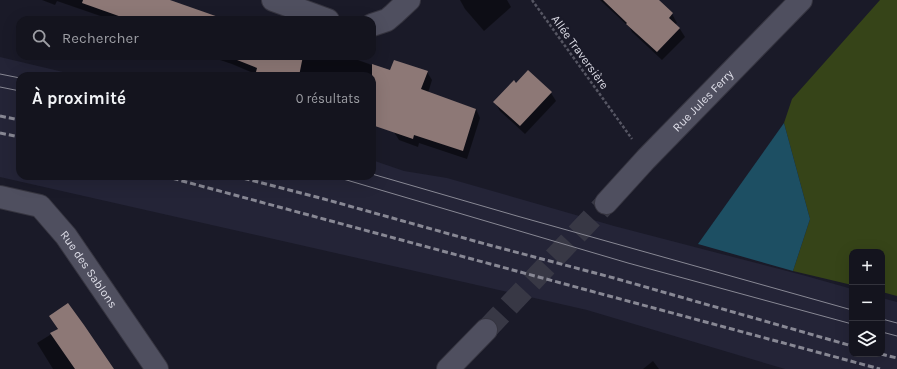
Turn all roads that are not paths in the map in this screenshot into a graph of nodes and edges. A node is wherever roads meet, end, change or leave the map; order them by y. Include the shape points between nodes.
1 (273, 0) edge
2 (409, 0) edge
3 (801, 0) edge
4 (317, 16) edge
5 (376, 24) edge
6 (0, 197) edge
7 (606, 203) tunnel mouth
8 (486, 330) tunnel mouth
9 (157, 369) edge
10 (448, 369) edge

1 - 4 street
2 - 5 street via 387,20
3 - 7 street, Rue Jules Ferry
6 - 9 street, Rue des Sablons via 40,206 66,236
8 - 10 street

